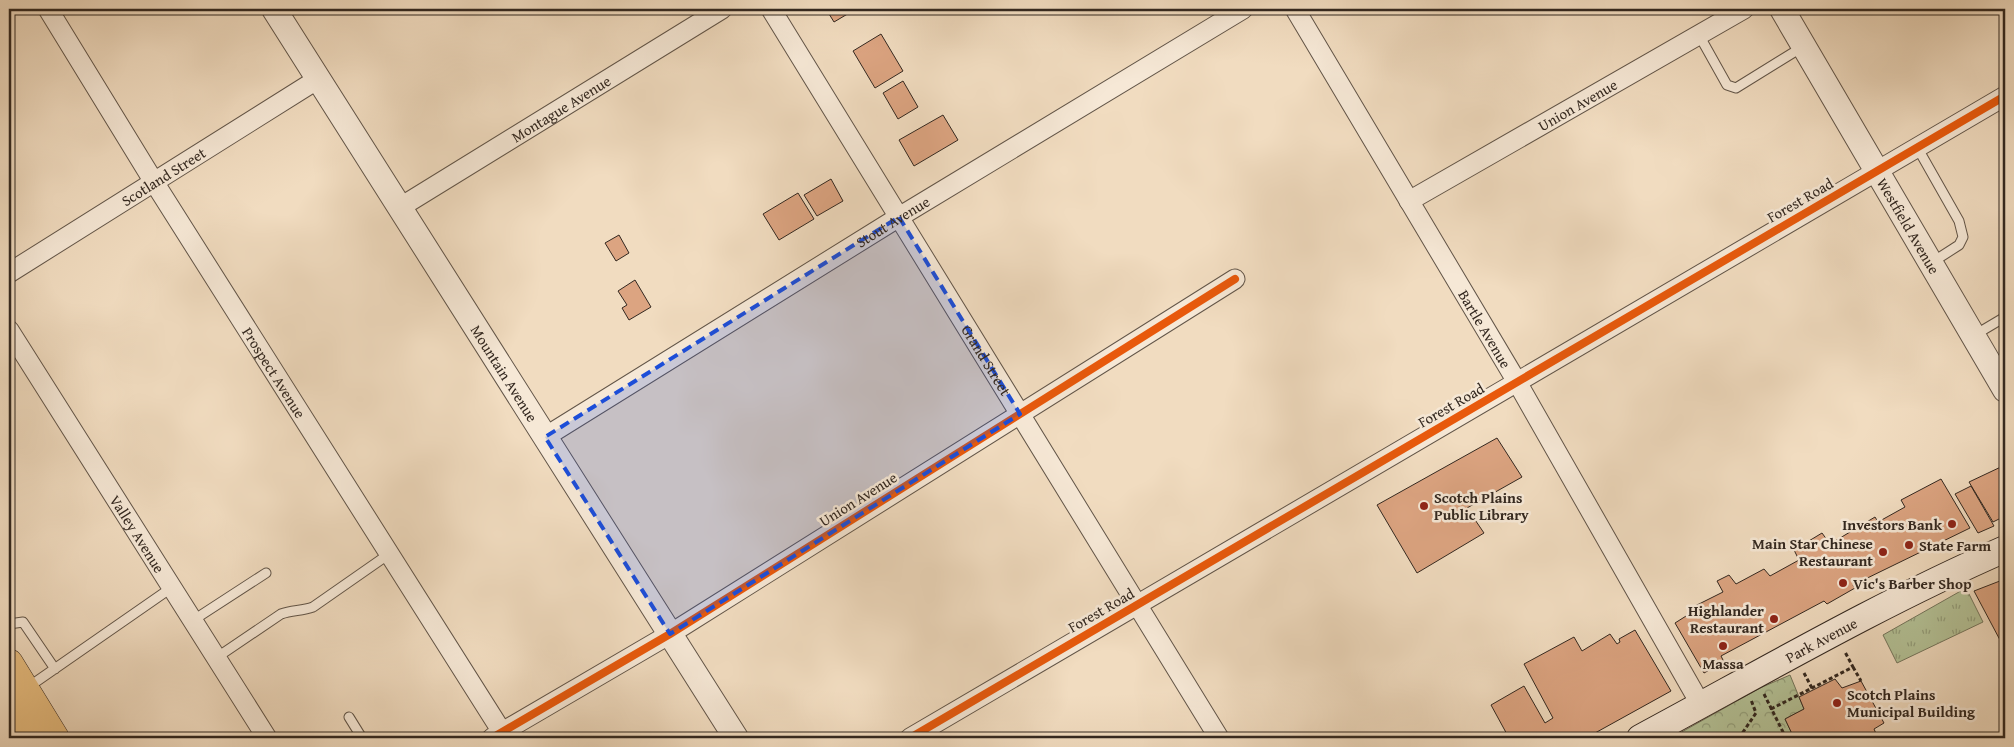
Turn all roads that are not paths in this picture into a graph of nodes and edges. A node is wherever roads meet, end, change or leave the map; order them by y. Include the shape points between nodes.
1 (48, 9) edge
2 (274, 9) edge
3 (722, 9) edge
4 (772, 9) edge
5 (1243, 9) edge
6 (1295, 9) edge
7 (1744, 9) edge
8 (1782, 9) edge
9 (1699, 35) junction
10 (1804, 46) junction
11 (318, 79) junction
12 (2005, 96) edge
13 (1917, 147) junction
14 (1877, 171) junction
15 (154, 182) junction
16 (1409, 201) junction
17 (400, 208) junction
18 (899, 217) junction
19 (1931, 263) junction
20 (9, 273) edge
21 (1235, 278) dead end
22 (2005, 317) edge
23 (9, 330) edge
24 (1973, 336) junction
25 (1516, 382) junction
26 (2004, 384) edge
27 (1020, 414) junction
28 (544, 437) junction
29 (2005, 549) edge
30 (389, 554) junction
31 (266, 573) dead end
32 (172, 588) junction
33 (1137, 605) junction
34 (192, 621) junction
35 (9, 624) edge
36 (670, 634) junction
37 (216, 658) junction
38 (9, 663) edge
39 (55, 669) junction
40 (25, 690) junction
41 (1701, 705) junction
42 (349, 717) dead end
43 (497, 735) edge
44 (55, 738) edge
45 (267, 738) edge
46 (362, 738) edge
47 (736, 738) edge
48 (910, 738) edge
49 (1219, 738) edge
50 (1640, 738) edge

1 - 15 street, Prospect Avenue
2 - 11 street, Mountain Avenue
3 - 17 street, Montague Avenue
4 - 18 street, Grand Street
5 - 18 street, Stout Avenue
6 - 16 street, Bartle Avenue
7 - 9 street, Union Avenue
8 - 10 street, Westfield Avenue
9 - 10 lane via 1727,85 1736,88
9 - 16 street, Union Avenue
10 - 14 street, Westfield Avenue
11 - 15 street, Scotland Street
11 - 17 street, Mountain Avenue
12 - 13 street, Forest Road
13 - 14 street, Forest Road
13 - 19 lane via 1959,221 1963,238 1959,245
14 - 19 street, Westfield Avenue
14 - 25 street, Forest Road
15 - 20 street, Scotland Street
15 - 30 street, Prospect Avenue
16 - 25 street, Bartle Avenue
17 - 28 street, Mountain Avenue
18 - 27 street, Grand Street
18 - 28 street, Stout Avenue
19 - 24 street, Westfield Avenue
21 - 27 street, Union Avenue
22 - 24 lane
23 - 32 street, Valley Avenue
24 - 26 street, Westfield Avenue
25 - 33 street, Forest Road
25 - 41 street, Bartle Avenue
27 - 33 street, Grand Street
27 - 36 street, Union Avenue
28 - 36 street, Mountain Avenue
29 - 41 main road, Park Avenue via 1954,571 1822,638
30 - 37 lane via 313,607 281,614
30 - 43 street, Prospect Avenue
31 - 34 lane
32 - 34 street, Valley Avenue
32 - 39 lane
33 - 48 street, Forest Road
33 - 49 street, Grand Street
34 - 37 street, Valley Avenue
35 - 39 lane via 23,622
36 - 43 street, Union Avenue
36 - 47 street, Mountain Avenue
37 - 45 street, Valley Avenue
38 - 40 highway
39 - 40 lane
40 - 44 highway
41 - 50 main road, Park Avenue
42 - 46 lane

